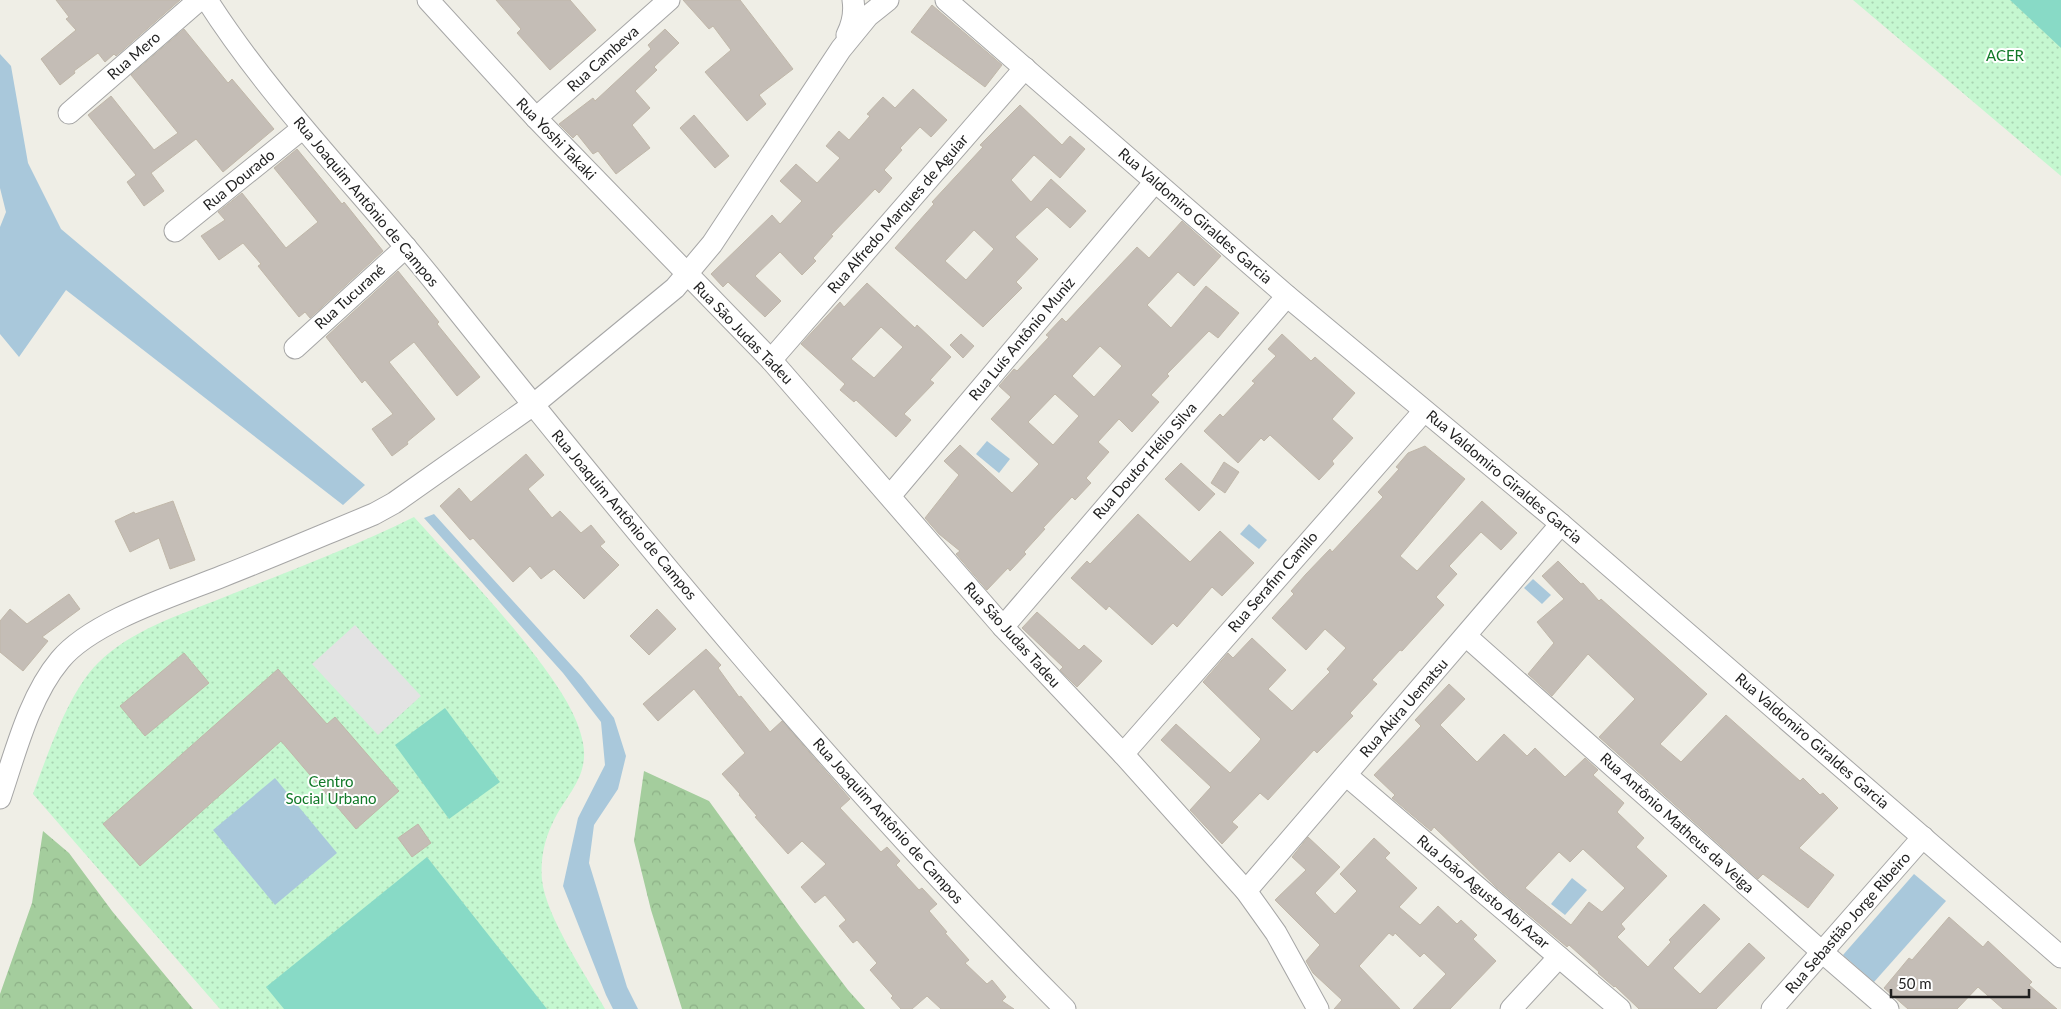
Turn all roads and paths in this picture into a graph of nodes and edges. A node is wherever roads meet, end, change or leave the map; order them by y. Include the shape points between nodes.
1 (199, 0) edge
2 (207, 0) edge
3 (428, 0) edge
4 (669, 0) edge
5 (853, 0) edge
6 (888, 0) edge
7 (946, 0) edge
8 (841, 49) junction
9 (1025, 68) junction
10 (69, 112) dead end
11 (536, 118) junction
12 (303, 128) junction
13 (1154, 182) junction
14 (176, 232) dead end
15 (406, 247) junction
16 (687, 274) junction
17 (1286, 296) junction
18 (295, 348) dead end
19 (771, 360) junction
20 (533, 405) junction
21 (1424, 411) junction
22 (890, 496) junction
23 (1561, 524) junction
24 (1003, 627) junction
25 (1466, 636) junction
26 (1123, 754) junction
27 (1346, 775) junction
28 (0, 798) edge
29 (1923, 837) junction
30 (1246, 891) junction
31 (1822, 952) junction
32 (1559, 957) junction
33 (2061, 957) edge
34 (1065, 1009) edge
35 (1318, 1009) edge
36 (1511, 1009) edge
37 (1620, 1009) edge
38 (1772, 1009) edge
39 (1888, 1009) edge

1 - 10 street, Rua Mero
2 - 12 street, Rua Joaquim Antônio de Campos
3 - 11 street, Rua Yoshi Takaki
4 - 11 street, Rua Cambeva
5 - 8 street via 853,23
6 - 8 street via 868,16
7 - 9 street, Rua Valdomiro Giraldes Garcia
8 - 16 street via 724,227
9 - 13 street, Rua Valdomiro Giraldes Garcia
9 - 19 street, Rua Alfredo Marques de Aguiar
11 - 16 street, Rua Yoshi Takaki
12 - 14 street, Rua Dourado
12 - 15 street, Rua Joaquim Antônio de Campos
13 - 17 street, Rua Valdomiro Giraldes Garcia
13 - 22 street, Rua Luís Antônio Muniz
15 - 18 street, Rua Tucurané
15 - 20 street, Rua Joaquim Antônio de Campos
16 - 19 street, Rua São Judas Tadeu
16 - 20 street via 662,300
17 - 21 street, Rua Valdomiro Giraldes Garcia
17 - 24 street, Rua Doutor Hélio Silva
19 - 22 street, Rua São Judas Tadeu
20 - 28 street via 374,514 142,608 76,646 61,658 42,687
20 - 34 street, Rua Joaquim Antônio de Campos via 851,781 978,921
21 - 23 street, Rua Valdomiro Giraldes Garcia
21 - 26 street, Rua Serafim Camilo
22 - 24 street, Rua São Judas Tadeu
23 - 25 street, Rua Akira Uematsu
23 - 29 street, Rua Valdomiro Giraldes Garcia
24 - 26 street, Rua São Judas Tadeu
25 - 27 street, Rua Akira Uematsu
25 - 31 street, Rua Antônio Matheus da Veiga
26 - 30 street, Rua São Judas Tadeu
27 - 30 street, Rua Akira Uematsu
27 - 32 street, Rua João Agusto Abi Azar
29 - 31 street, Rua Sebastião Jorge Ribeiro
29 - 33 street, Rua Valdomiro Giraldes Garcia
30 - 35 street, Rua São Judas Tadeu via 1276,933
31 - 38 street, Rua Sebastião Jorge Ribeiro
31 - 39 street, Rua Antônio Matheus da Veiga
32 - 36 street
32 - 37 street, Rua João Agusto Abi Azar

